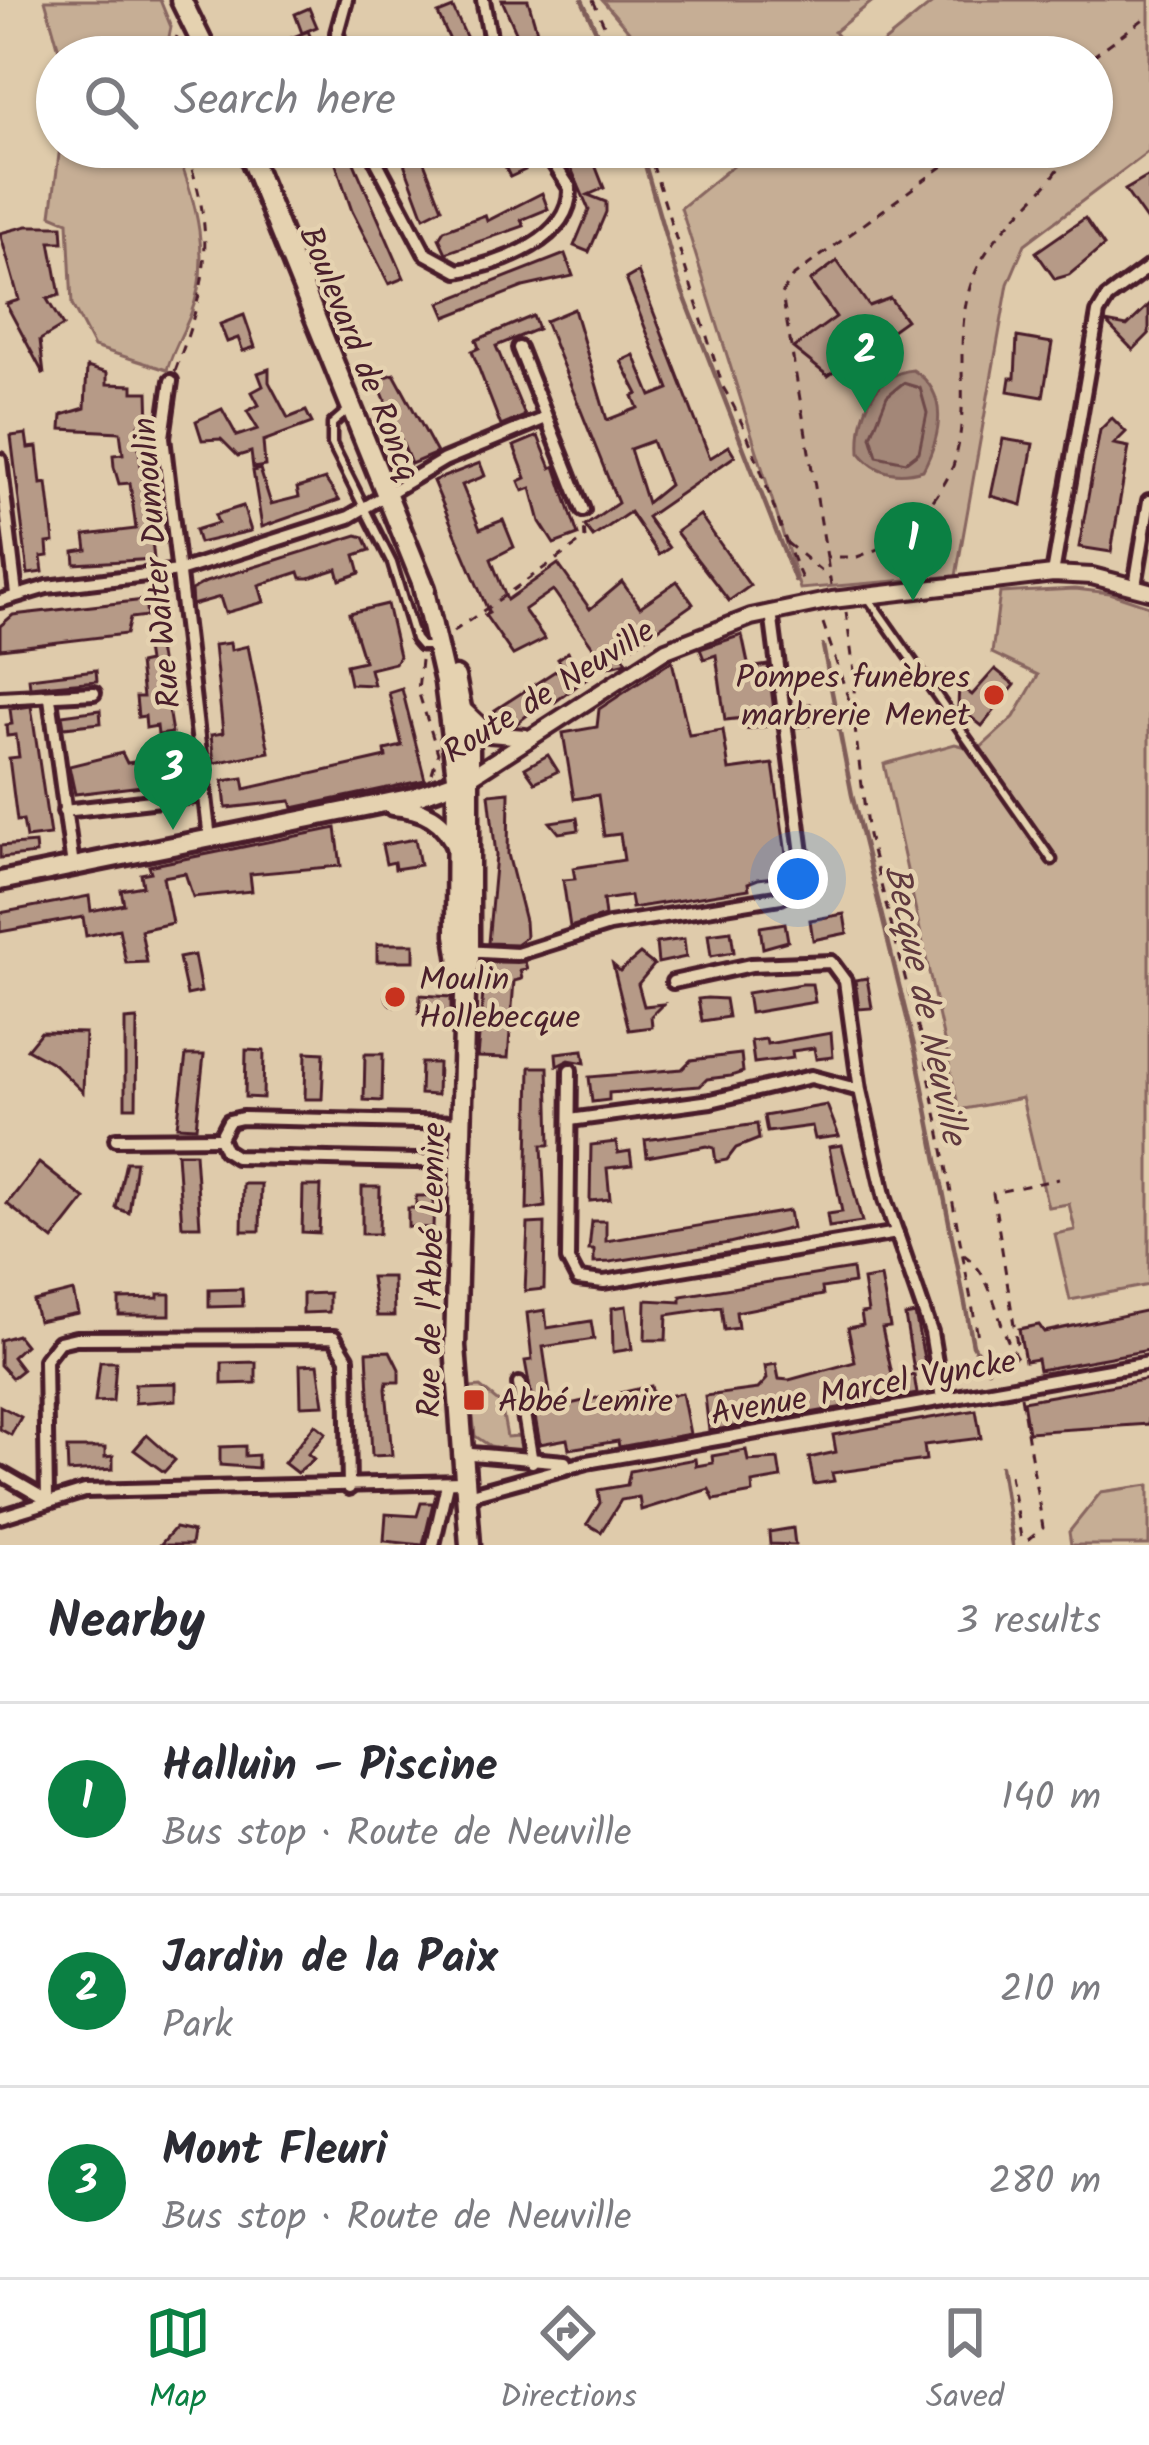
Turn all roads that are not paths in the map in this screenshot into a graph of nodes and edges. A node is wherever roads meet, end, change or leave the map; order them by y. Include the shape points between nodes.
1 (181, 0) edge
2 (190, 0) edge
3 (346, 0) edge
4 (483, 0) edge
5 (191, 32) junction
6 (194, 36) edge
7 (338, 36) edge
8 (490, 36) edge
9 (255, 168) edge
10 (380, 168) edge
11 (557, 168) edge
12 (1149, 267) edge
13 (519, 348) dead end
14 (171, 381) road end
15 (352, 408) junction
16 (546, 418) junction
17 (0, 460) edge
18 (386, 495) junction
19 (1149, 501) edge
20 (363, 509) junction
21 (583, 510) road end
22 (178, 571) junction
23 (1053, 574) junction
24 (1142, 588) edge
25 (16, 594) junction
26 (867, 596) junction
27 (0, 602) edge
28 (771, 612) junction
29 (435, 644) junction
30 (94, 693) dead end
31 (0, 698) edge
32 (50, 698) junction
33 (463, 708) junction
34 (541, 731) junction
35 (463, 780) junction
36 (204, 795) junction
37 (368, 807) junction
38 (64, 811) junction
39 (210, 839) junction
40 (457, 849) junction
41 (1052, 860) dead end
42 (73, 866) junction
43 (0, 881) edge
44 (464, 951) junction
45 (673, 982) dead end
46 (570, 1070) dead end
47 (860, 1090) junction
48 (569, 1120) junction
49 (434, 1123) junction
50 (461, 1124) junction
51 (116, 1138) dead end
52 (220, 1138) junction
53 (431, 1162) junction
54 (460, 1162) junction
55 (897, 1233) junction
56 (1149, 1363) edge
57 (520, 1384) dead end
58 (942, 1399) junction
59 (460, 1453) junction
60 (532, 1462) junction
61 (586, 1462) junction
62 (0, 1473) edge
63 (458, 1487) junction
64 (350, 1488) junction
65 (47, 1500) junction
66 (0, 1516) edge
67 (435, 1543) edge
68 (470, 1545) edge

1 - 5 main road
2 - 5 main road
3 - 7 street
4 - 8 street
5 - 6 main road
9 - 15 main road, Boulevard de Roncq
10 - 11 street via 425,253 458,271 564,222 570,188
12 - 23 street via 1098,313
13 - 16 street
14 - 22 street, Rue Walter Dumoulin via 164,437
15 - 18 main road, Boulevard de Roncq
15 - 20 lane via 332,424 330,439
16 - 18 street via 444,460
16 - 21 street
17 - 25 street
18 - 20 street
18 - 29 main road, Boulevard de Roncq via 422,582
19 - 24 street
20 - 22 street
20 - 29 lane via 392,563 415,639
22 - 25 street
22 - 36 street, Rue Walter Dumoulin
23 - 24 street, Route de Neuville
23 - 26 street, Route de Neuville
25 - 27 street
26 - 28 street, Route de Neuville
26 - 41 lane
28 - 34 street, Route de Neuville via 666,650
28 - 44 street via 803,861 794,890 517,953
29 - 33 main road, Boulevard de Roncq
29 - 35 main road, Boulevard de Roncq
30 - 32 street
31 - 32 street
32 - 38 street
33 - 34 street via 498,737
33 - 35 main road, Boulevard de Roncq
34 - 35 street, Route de Neuville
35 - 37 main road, Route de Neuville
35 - 40 main road, Rue de l'Abbé Lemire
35 - 44 main road, Rue de l'Abbé Lemire
36 - 38 street
36 - 39 street, Rue Walter Dumoulin
37 - 39 main road, Route de Neuville
37 - 40 main road via 433,816
38 - 42 street
39 - 42 main road, Route de Neuville
40 - 44 main road, Rue de l'Abbé Lemire
42 - 43 main road, Route de Neuville
44 - 50 main road, Rue de l'Abbé Lemire
45 - 47 street via 751,965 831,962 845,981
46 - 48 street
47 - 48 street via 811,1077 711,1101
47 - 55 street
48 - 55 street via 568,1260 572,1275 585,1282
49 - 50 street
49 - 52 street via 242,1118 229,1121
49 - 53 street via 440,1142
50 - 54 main road, Rue de l'Abbé Lemire
51 - 52 street
52 - 53 street via 236,1156
53 - 54 street
54 - 59 main road, Rue de l'Abbé Lemire
55 - 58 street via 931,1332
56 - 58 street, Avenue Marcel Vyncke
57 - 60 street
58 - 61 street, Avenue Marcel Vyncke
59 - 60 street, Avenue Marcel Vyncke
59 - 63 main road, Rue de l'Abbé Lemire
60 - 61 street, Avenue Marcel Vyncke
61 - 63 street, Avenue Marcel Vyncke
62 - 65 street
63 - 64 street, Avenue Marcel Vyncke
63 - 67 street
63 - 68 main road, Rue de l'Abbé Lemire
64 - 65 street, Avenue Marcel Vyncke via 86,1491
64 - 65 street via 346,1352 334,1337 76,1338 59,1342 45,1360
65 - 66 street, Avenue Marcel Vyncke

